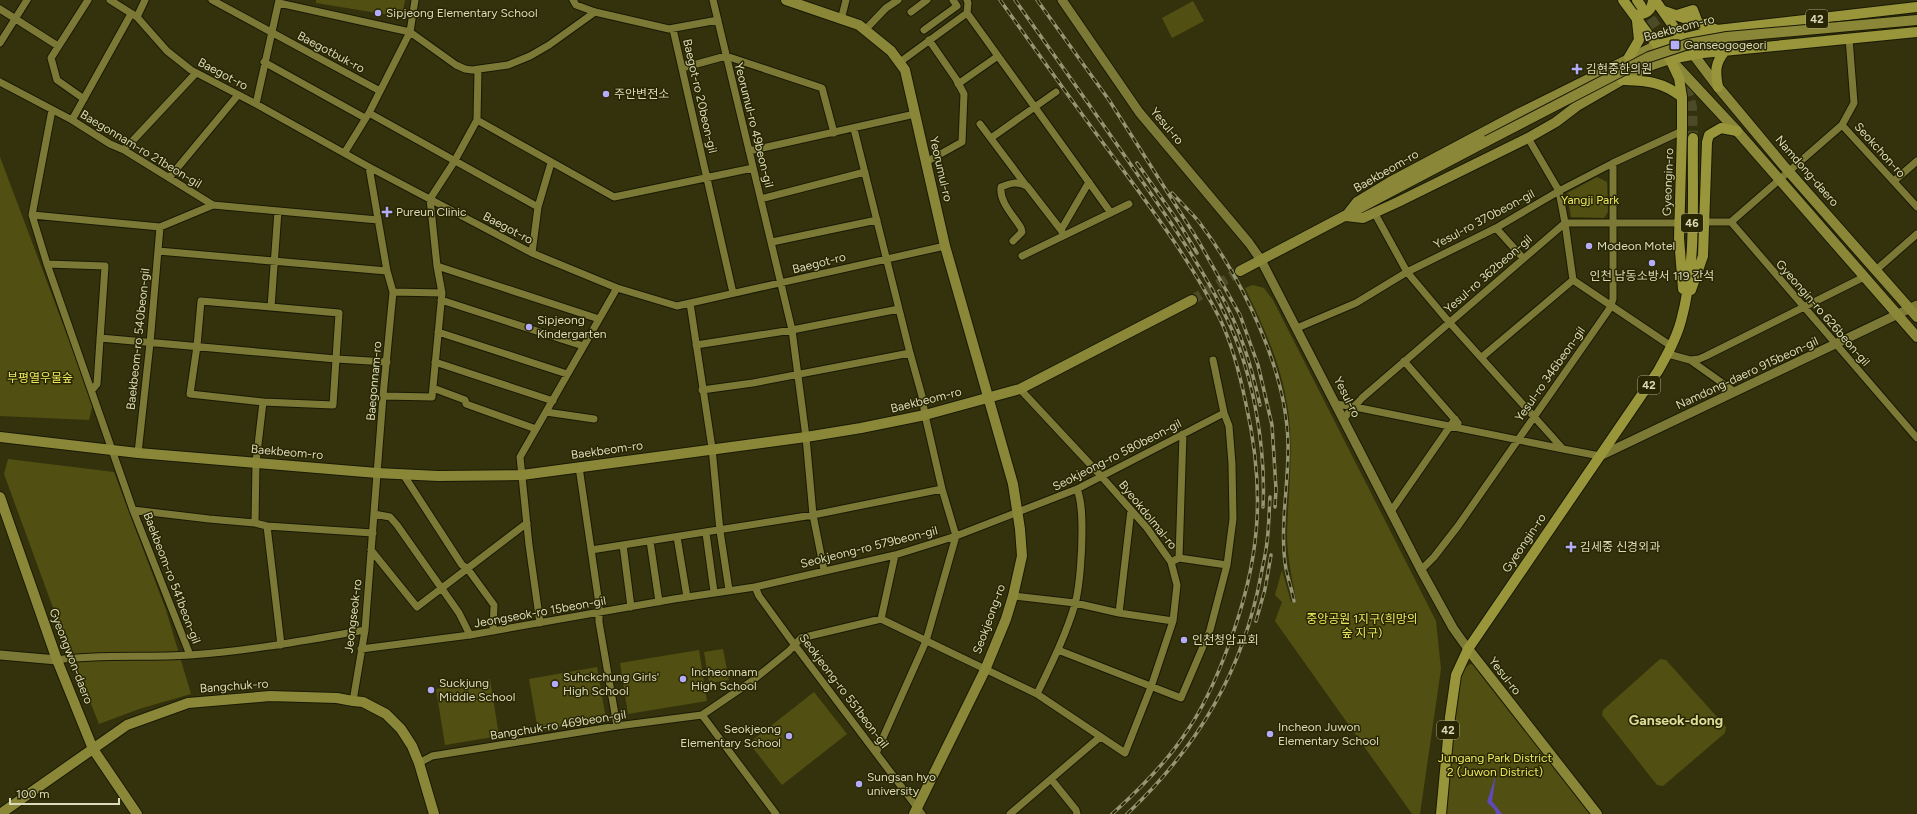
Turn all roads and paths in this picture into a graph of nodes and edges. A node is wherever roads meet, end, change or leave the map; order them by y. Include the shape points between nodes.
1 (27, 0) edge
2 (88, 0) edge
3 (110, 0) edge
4 (145, 0) edge
5 (415, 0) edge
6 (574, 0) edge
7 (713, 0) edge
8 (786, 0) edge
9 (846, 0) edge
10 (898, 0) edge
11 (927, 0) edge
12 (953, 0) edge
13 (966, 0) edge
14 (1062, 0) edge
15 (1623, 0) edge
16 (1654, 0) edge
17 (213, 1) edge
18 (279, 1) edge
19 (797, 2) edge
20 (1917, 7) edge
21 (0, 9) edge
22 (1664, 11) junction
23 (595, 12) junction
24 (911, 12) dead end
25 (967, 13) junction
26 (134, 15) junction
27 (1635, 17) junction
28 (941, 18) junction
29 (15, 19) junction
30 (718, 20) junction
31 (841, 20) junction
32 (1917, 20) edge
33 (673, 29) junction
34 (865, 30) junction
35 (924, 30) dead end
36 (1717, 30) junction
37 (410, 32) junction
38 (1917, 32) edge
39 (272, 33) junction
40 (939, 33) junction
41 (1681, 38) junction
42 (1849, 38) junction
43 (929, 40) junction
44 (0, 43) edge
45 (1657, 45) junction
46 (58, 46) junction
47 (1725, 51) junction
48 (1693, 54) junction
49 (726, 56) junction
50 (998, 56) junction
51 (1629, 58) junction
52 (1670, 59) junction
53 (264, 62) junction
54 (900, 62) junction
55 (682, 68) junction
56 (478, 70) junction
57 (196, 73) junction
58 (1622, 80) junction
59 (0, 82) edge
60 (958, 84) junction
61 (1718, 87) junction
62 (380, 91) junction
63 (1056, 92) dead end
64 (238, 95) junction
65 (1682, 96) junction
66 (84, 99) junction
67 (256, 104) junction
68 (1035, 107) junction
69 (52, 110) junction
70 (915, 114) junction
71 (367, 116) junction
72 (72, 120) junction
73 (477, 120) junction
74 (980, 124) dead end
75 (1842, 125) junction
76 (854, 129) junction
77 (1737, 131) junction
78 (834, 133) junction
79 (1682, 136) junction
80 (991, 138) junction
81 (1528, 138) junction
82 (1693, 138) tunnel mouth
83 (1706, 142) junction
84 (124, 150) junction
85 (749, 151) junction
86 (345, 152) junction
87 (1917, 161) edge
88 (454, 162) junction
89 (926, 162) junction
90 (551, 163) junction
91 (1614, 163) junction
92 (369, 167) junction
93 (753, 168) junction
94 (865, 172) junction
95 (1790, 172) junction
96 (169, 178) junction
97 (707, 178) junction
98 (1780, 180) junction
99 (1894, 181) junction
100 (1089, 182) junction
101 (1027, 186) junction
102 (1559, 191) junction
103 (430, 199) junction
104 (761, 199) junction
105 (213, 204) junction
106 (1129, 204) dead end
107 (538, 207) junction
108 (1917, 207) edge
109 (278, 211) junction
110 (1374, 212) junction
111 (1111, 213) junction
112 (32, 215) junction
113 (1346, 216) junction
114 (378, 220) junction
115 (877, 220) junction
116 (1704, 222) junction
117 (1731, 222) junction
118 (1566, 223) junction
119 (1613, 223) junction
120 (1680, 223) junction
121 (160, 227) junction
122 (1496, 228) junction
123 (1062, 233) junction
124 (1917, 234) edge
125 (1013, 241) dead end
126 (772, 242) junction
127 (944, 246) junction
128 (158, 251) junction
129 (532, 253) junction
130 (1022, 256) dead end
131 (886, 258) junction
132 (1523, 258) junction
133 (1261, 260) junction
134 (275, 261) junction
135 (47, 264) junction
136 (437, 266) junction
137 (387, 270) junction
138 (1876, 270) junction
139 (1240, 271) tunnel mouth
140 (1407, 272) junction
141 (1864, 277) junction
142 (1573, 280) junction
143 (782, 284) junction
144 (617, 288) junction
145 (393, 292) junction
146 (733, 293) junction
147 (442, 296) junction
148 (1192, 300) tunnel mouth
149 (690, 303) junction
150 (1611, 305) junction
151 (1802, 306) junction
152 (271, 307) junction
153 (1684, 307) junction
154 (899, 310) junction
155 (1907, 310) edge
156 (1917, 317) edge
157 (599, 319) junction
158 (1449, 322) junction
159 (1297, 328) junction
160 (792, 330) junction
161 (438, 332) junction
162 (1917, 337) edge
163 (100, 338) junction
164 (150, 343) junction
165 (1835, 344) junction
166 (696, 345) junction
167 (197, 346) junction
168 (583, 346) junction
169 (1669, 350) junction
170 (910, 354) junction
171 (1482, 357) junction
172 (336, 359) junction
173 (1213, 360) dead end
174 (1690, 360) junction
175 (1404, 361) junction
176 (386, 362) junction
177 (435, 362) junction
178 (567, 374) junction
179 (798, 374) junction
180 (433, 388) junction
181 (1020, 389) junction
182 (92, 390) junction
183 (702, 390) junction
184 (1735, 392) junction
185 (382, 396) junction
186 (987, 398) junction
187 (553, 401) junction
188 (263, 402) junction
189 (1336, 404) junction
190 (1355, 406) junction
191 (546, 412) junction
192 (1224, 413) junction
193 (925, 415) junction
194 (1534, 417) junction
195 (594, 419) dead end
196 (1455, 419) junction
197 (1344, 420) junction
198 (1451, 426) junction
199 (536, 429) junction
200 (1464, 429) junction
201 (1183, 434) junction
202 (0, 437) edge
203 (806, 437) junction
204 (1917, 438) edge
205 (1519, 440) junction
206 (712, 448) junction
207 (1563, 449) junction
208 (112, 450) junction
209 (138, 453) junction
210 (1600, 456) junction
211 (256, 462) junction
212 (579, 467) junction
213 (377, 473) junction
214 (403, 474) junction
215 (522, 475) junction
216 (1102, 477) junction
217 (942, 489) junction
218 (1077, 489) junction
219 (0, 497) edge
220 (133, 510) junction
221 (1131, 510) junction
222 (1392, 510) junction
223 (1018, 513) junction
224 (374, 514) junction
225 (813, 515) junction
226 (255, 522) junction
227 (526, 523) junction
228 (268, 526) junction
229 (720, 530) junction
230 (706, 532) junction
231 (373, 533) junction
232 (956, 536) junction
233 (677, 537) junction
234 (650, 541) junction
235 (623, 545) junction
236 (371, 550) junction
237 (591, 550) junction
238 (895, 555) junction
239 (1179, 558) junction
240 (1172, 562) junction
241 (1227, 565) junction
242 (467, 568) junction
243 (824, 570) junction
244 (1421, 570) junction
245 (755, 587) junction
246 (442, 588) junction
247 (725, 590) junction
248 (714, 592) junction
249 (1013, 596) junction
250 (686, 597) junction
251 (659, 602) junction
252 (1075, 603) junction
253 (631, 607) junction
254 (599, 612) junction
255 (1119, 613) junction
256 (881, 619) junction
257 (1173, 621) junction
258 (540, 623) junction
259 (365, 630) junction
260 (493, 631) junction
261 (470, 635) junction
262 (926, 641) junction
263 (794, 643) junction
264 (281, 645) junction
265 (361, 649) junction
266 (1468, 649) junction
267 (1058, 650) junction
268 (0, 655) edge
269 (190, 655) junction
270 (57, 660) junction
271 (985, 670) junction
272 (1151, 687) junction
273 (1037, 694) junction
274 (353, 700) junction
275 (702, 715) junction
276 (618, 726) junction
277 (1100, 737) junction
278 (93, 749) junction
279 (876, 751) junction
280 (419, 763) junction
281 (1051, 779) junction
282 (918, 812) edge
283 (0, 814) edge
284 (137, 814) edge
285 (434, 814) edge
286 (776, 814) edge
287 (1010, 814) edge
288 (1077, 814) edge
289 (1441, 814) edge
290 (1597, 814) edge

1 - 29 street
2 - 46 street
3 - 26 street, Baegot-ro
4 - 26 street
5 - 37 street
6 - 23 street, Baegot-ro 20beon-gil via 576,5
7 - 30 street, Yeorumul-ro 49beon-gil
8 - 19 main road, Yeorumul-ro
9 - 31 street
10 - 34 street via 886,8
11 - 24 street
12 - 28 street via 957,6
13 - 25 street
14 - 133 street, Yesul-ro via 1139,112
15 - 27 main road, Gyeongin-ro
16 - 22 main road, Namdong-daero
16 - 27 main road via 1649,11
17 - 39 street, Baegotbuk-ro
18 - 37 street
18 - 39 street
19 - 31 main road, Yeorumul-ro
20 - 36 main road, Baekbeom-ro / 42
21 - 29 street
22 - 36 main road
22 - 41 main road, Namdong-daero
23 - 33 street, Baegot-ro 20beon-gil via 649,26
23 - 56 street via 530,56 508,65
25 - 40 street
25 - 50 street
26 - 57 street, Baegot-ro via 177,60
26 - 66 street
27 - 45 main road, Gyeongin-ro
27 - 51 main road via 1639,40
28 - 35 street
28 - 40 street
29 - 44 street
29 - 46 street
30 - 33 street
30 - 49 street, Yeorumul-ro 49beon-gil
31 - 34 main road, Yeorumul-ro via 859,25
32 - 113 main road, Baekbeom-ro, bridge via 1727,37 1688,44 1649,57
33 - 55 street, Baegot-ro 20beon-gil
34 - 54 main road, Yeorumul-ro
36 - 41 main road, Baekbeom-ro / 42
37 - 56 street via 456,65
37 - 62 street
38 - 42 main road, Baekbeom-ro / 42
39 - 53 street
39 - 62 street, Baegotbuk-ro
40 - 43 street
41 - 45 main road, Baekbeom-ro / 42
41 - 48 main road, Namdong-daero
42 - 47 main road, Baekbeom-ro / 42
42 - 75 street via 1854,103
43 - 54 street
43 - 60 street
45 - 51 main road, Baekbeom-ro
45 - 52 main road, Gyeongin-ro
46 - 66 street via 51,58 57,80
47 - 48 main road, Baekbeom-ro / 42
47 - 61 main road via 1715,67
48 - 52 main road, Baekbeom-ro / 42
48 - 61 main road, Namdong-daero
49 - 55 street
49 - 78 street, Yeorumul-ro 49beon-gil via 822,88
49 - 85 street, Yeorumul-ro 49beon-gil
50 - 60 street
50 - 68 street
51 - 113 main road, Baekbeom-ro via 1368,195 1357,202
52 - 58 main road, Baekbeom-ro
52 - 65 main road, Gyeongin-ro / 42 via 1679,78
52 - 77 main road
53 - 67 street
53 - 71 street
54 - 70 main road, Yeorumul-ro via 905,70
55 - 97 street, Baegot-ro 20beon-gil
56 - 73 street
57 - 64 street, Baegot-ro
57 - 84 street
58 - 65 main road via 1657,83
58 - 81 main road, Baekbeom-ro
59 - 69 street, Baegonnam-ro 21beon-gil
60 - 89 street via 964,94 962,142
61 - 95 main road, Namdong-daero
62 - 71 street
63 - 68 street
64 - 67 street, Baegot-ro
64 - 96 street
65 - 79 main road, Gyeongin-ro / 42
66 - 72 street
67 - 86 street, Baegot-ro
68 - 80 street
68 - 100 street
69 - 72 street, Baegonnam-ro 21beon-gil
69 - 112 street
70 - 76 street
70 - 89 main road, Yeorumul-ro
71 - 86 street
71 - 88 street
72 - 84 street, Baegonnam-ro 21beon-gil
73 - 88 street
73 - 90 street
74 - 80 street
75 - 95 street
75 - 99 street, Seokchon-ro
76 - 78 street
76 - 94 street
77 - 83 main road via 1721,128 1709,135
77 - 98 main road
78 - 85 street
79 - 83 main road via 1699,133 1704,136
79 - 91 street, Yesul-ro 370beon-gil
79 - 120 main road, Gyeongin-ro / 42
80 - 101 street
81 - 102 street
81 - 110 main road, Baekbeom-ro
82 - 153 main road, Gyeongin-ro / 46 via 1692,240
83 - 116 main road, Gyeongin-ro / 42
84 - 96 street, Baegonnam-ro 21beon-gil
85 - 93 street, Yeorumul-ro 49beon-gil
86 - 92 street, Baegot-ro
87 - 99 street
88 - 103 street
88 - 107 street
89 - 127 main road, Yeorumul-ro
90 - 97 street via 614,197
90 - 107 street
91 - 102 street, Yesul-ro 370beon-gil
91 - 119 street, Yesul-ro 346beon-gil
92 - 103 street, Baegot-ro
92 - 114 street, Baegonnam-ro
93 - 97 street
93 - 104 street, Yeorumul-ro 49beon-gil
94 - 104 street, Yeorumul-ro 49beon-gil
94 - 115 street
95 - 98 street
95 - 138 main road, Namdong-daero
96 - 105 street, Baegonnam-ro 21beon-gil
97 - 146 street, Baegot-ro 20beon-gil
98 - 117 street
98 - 141 main road
99 - 108 street, Seokchon-ro
100 - 111 street
100 - 123 street
101 - 123 street
101 - 125 street via 1013,182 1001,187 1003,200 1022,232
102 - 118 street
102 - 122 street, Yesul-ro 370beon-gil
103 - 129 street, Baegot-ro
103 - 136 street
104 - 126 street, Yeorumul-ro 49beon-gil
105 - 109 street, Baegonnam-ro 21beon-gil
105 - 121 street
106 - 111 street
107 - 129 street
109 - 114 street, Baegonnam-ro 21beon-gil
109 - 134 street
110 - 113 main road, Baekbeom-ro via 1363,218
110 - 140 street
111 - 123 street
112 - 121 street
112 - 135 street, Baekbeom-ro 541beon-gil
113 - 133 main road, Baekbeom-ro
114 - 137 street, Baegonnam-ro
115 - 126 street
115 - 131 street
116 - 117 street
116 - 153 main road, Gyeongin-ro / 42 via 1703,256
117 - 151 street, Gyeongin-ro 626beon-gil
118 - 119 street
118 - 132 street, Yesul-ro 362beon-gil
118 - 142 street
119 - 120 street
119 - 150 street, Yesul-ro 346beon-gil
120 - 153 main road, Gyeongin-ro / 42
121 - 128 street, Baekbeom-ro 540beon-gil
122 - 132 street
122 - 140 street, Yesul-ro 370beon-gil
123 - 130 street
124 - 138 street
126 - 143 street, Yeorumul-ro 49beon-gil
127 - 131 street, Baegot-ro
127 - 186 main road, Yeorumul-ro
128 - 134 street
128 - 164 street, Baekbeom-ro 540beon-gil
129 - 144 street, Baegot-ro
131 - 143 street, Baegot-ro
131 - 154 street
132 - 158 street, Yesul-ro 362beon-gil
133 - 139 main road, Baekbeom-ro
133 - 159 street, Yesul-ro
134 - 137 street
134 - 152 street
135 - 163 street via 106,266
135 - 182 street, Baekbeom-ro 541beon-gil
136 - 147 street
136 - 157 street
137 - 145 street, Baegonnam-ro
138 - 155 main road, Namdong-daero
140 - 158 street
140 - 159 street, Yesul-ro 370beon-gil via 1356,303
141 - 151 street
141 - 155 main road
142 - 150 street
142 - 171 street
143 - 146 street, Baegot-ro
143 - 160 street, Yeorumul-ro 49beon-gil
144 - 149 street, Baegot-ro via 677,306
144 - 157 street
145 - 147 street
145 - 176 street, Baegonnam-ro
146 - 149 street, Baegot-ro
147 - 161 street
147 - 168 street
148 - 181 main road, Baekbeom-ro
149 - 166 street
150 - 169 street
150 - 194 street, Yesul-ro 346beon-gil
151 - 165 street, Gyeongin-ro 626beon-gil
151 - 174 street via 1706,356
152 - 167 street via 200,301
152 - 172 street via 339,313
153 - 169 main road, Gyeongin-ro / 42
154 - 160 street
154 - 170 street
155 - 156 main road, Namdong-daero
155 - 162 main road
155 - 165 street, Namdong-daero 915beon-gil
157 - 168 street
158 - 171 street
158 - 175 street, Yesul-ro 362beon-gil
159 - 189 street, Yesul-ro
160 - 166 street
160 - 179 street, Yeorumul-ro 49beon-gil
161 - 177 street
161 - 178 street
163 - 164 street
163 - 182 street via 97,384
164 - 167 street
164 - 209 street, Baekbeom-ro 540beon-gil
165 - 184 street, Namdong-daero 915beon-gil
165 - 204 street, Gyeongin-ro 626beon-gil
166 - 183 street
167 - 172 street
167 - 188 street via 190,394
168 - 178 street
169 - 174 street
169 - 210 main road, Gyeongin-ro / 42 via 1658,371
170 - 179 street
170 - 193 street
171 - 194 street
172 - 176 street
172 - 188 street via 333,406
173 - 192 street
174 - 184 street
175 - 190 street, Yesul-ro 362beon-gil
175 - 196 street
176 - 185 street, Baegonnam-ro
177 - 180 street
177 - 187 street
178 - 187 street
179 - 183 street
179 - 203 street, Yeorumul-ro 49beon-gil
180 - 185 street via 432,398
180 - 199 street via 465,400 466,404
181 - 186 main road, Baekbeom-ro
181 - 216 street, Byeokdolmal-ro
182 - 208 street, Baekbeom-ro 541beon-gil
183 - 206 street
184 - 210 street, Namdong-daero 915beon-gil
185 - 213 street, Baegonnam-ro
186 - 193 main road, Baekbeom-ro
186 - 223 main road, Seokjeong-ro via 1013,484
187 - 191 street
188 - 211 street
189 - 190 street
189 - 197 street, Yesul-ro
190 - 197 street, Yesul-ro 362beon-gil
190 - 198 street
191 - 195 street
191 - 199 street
192 - 201 street, Seokjeong-ro 580beon-gil
192 - 241 street via 1229,426 1232,464 1233,519
193 - 203 main road, Baekbeom-ro
193 - 217 street
194 - 205 street, Yesul-ro 346beon-gil
194 - 207 street
196 - 198 street
196 - 200 street
197 - 222 street, Yesul-ro
198 - 200 street
198 - 222 street
199 - 215 street via 520,457
200 - 205 street
201 - 216 street, Seokjeong-ro 580beon-gil
201 - 239 street
202 - 208 main road, Baekbeom-ro
203 - 206 main road, Baekbeom-ro
203 - 225 street, Yeorumul-ro 49beon-gil
205 - 207 street
205 - 244 street, Yesul-ro 346beon-gil via 1454,532
206 - 212 main road, Baekbeom-ro
206 - 229 street
207 - 210 street
208 - 209 main road, Baekbeom-ro
208 - 220 street, Baekbeom-ro 541beon-gil
209 - 211 main road, Baekbeom-ro
210 - 266 main road, Gyeongin-ro / 42
211 - 213 main road, Baekbeom-ro
211 - 226 street
212 - 215 main road, Baekbeom-ro
212 - 237 street
213 - 214 main road, Baekbeom-ro
213 - 224 street, Jeongseok-ro
214 - 215 main road, Baekbeom-ro
214 - 242 street via 462,565
215 - 227 street
216 - 218 street, Seokjeong-ro 580beon-gil
216 - 221 street, Byeokdolmal-ro
217 - 225 street
217 - 232 street
218 - 223 street, Seokjeong-ro 580beon-gil
218 - 252 street via 1082,520 1082,545
219 - 270 main road, Gyeongwon-daero
220 - 226 street, Baekbeom-ro 541beon-gil
220 - 269 street, Baekbeom-ro 541beon-gil
221 - 240 street, Byeokdolmal-ro
221 - 255 street
222 - 244 street, Yesul-ro
223 - 232 street, Seokjeong-ro 579beon-gil
223 - 249 main road, Seokjeong-ro via 1022,556
224 - 231 street, Jeongseok-ro
224 - 246 street via 390,517
225 - 229 street
225 - 243 street, Yeorumul-ro 49beon-gil
226 - 228 street, Baekbeom-ro 541beon-gil
227 - 242 street
227 - 258 street
228 - 231 street, Baekbeom-ro 541beon-gil
228 - 264 street
229 - 230 street
229 - 247 street
230 - 233 street
230 - 248 street
231 - 236 street, Jeongseok-ro
232 - 238 street, Seokjeong-ro 579beon-gil
232 - 262 street
233 - 234 street
233 - 250 street
234 - 235 street
234 - 251 street
235 - 237 street
235 - 253 street
236 - 246 street via 417,607
236 - 259 street, Jeongseok-ro
237 - 254 street
238 - 243 street, Seokjeong-ro 579beon-gil
238 - 256 street
239 - 240 street
239 - 241 street
240 - 257 street, Byeokdolmal-ro via 1177,585
241 - 272 street via 1210,630 1182,698
242 - 246 street
242 - 260 street via 494,605
243 - 245 street, Seokjeong-ro 579beon-gil
244 - 266 street, Yesul-ro via 1453,628
245 - 247 street, Seokjeong-ro 579beon-gil
245 - 263 street, Seokjeong-ro 551beon-gil
246 - 261 street
247 - 248 street, Jeongseok-ro 15beon-gil
248 - 250 street, Jeongseok-ro 15beon-gil
249 - 252 street
249 - 271 main road, Seokjeong-ro
250 - 251 street, Jeongseok-ro 15beon-gil
251 - 253 street, Jeongseok-ro 15beon-gil
252 - 255 street
252 - 267 street
253 - 254 street, Jeongseok-ro 15beon-gil
254 - 258 street, Jeongseok-ro 15beon-gil
254 - 276 street
255 - 257 street
256 - 262 street
256 - 263 street via 801,638
257 - 272 street, Byeokdolmal-ro
258 - 260 street, Jeongseok-ro 15beon-gil
259 - 264 street
259 - 265 street, Jeongseok-ro
260 - 261 street, Jeongseok-ro 15beon-gil
261 - 265 street, Jeongseok-ro 15beon-gil
262 - 271 street
262 - 279 street
263 - 275 street via 789,651 752,681
263 - 279 street, Seokjeong-ro 551beon-gil
264 - 269 street
265 - 274 street, Jeongseok-ro
266 - 289 main road, Gyeongin-ro / 42 via 1456,675
266 - 290 main road, Yesul-ro
267 - 272 street
267 - 273 street
268 - 270 street
269 - 270 street via 82,657
270 - 278 main road, Gyeongwon-daero
271 - 273 street
271 - 282 main road, Seokjeong-ro
272 - 277 street, Byeokdolmal-ro via 1124,753
273 - 277 street
274 - 278 main road, Bangchuk-ro via 270,696 188,703 127,725
274 - 280 main road, Bangchuk-ro via 363,702 386,714 402,729
275 - 276 street, Bangchuk-ro 469beon-gil
275 - 286 street
276 - 280 street, Bangchuk-ro 469beon-gil via 432,756
277 - 281 street
278 - 283 main road, Bangchuk-ro
278 - 284 main road, Gyeongwon-daero
279 - 282 street, Seokjeong-ro 551beon-gil
280 - 285 main road, Bangchuk-ro
281 - 287 street
281 - 288 street

